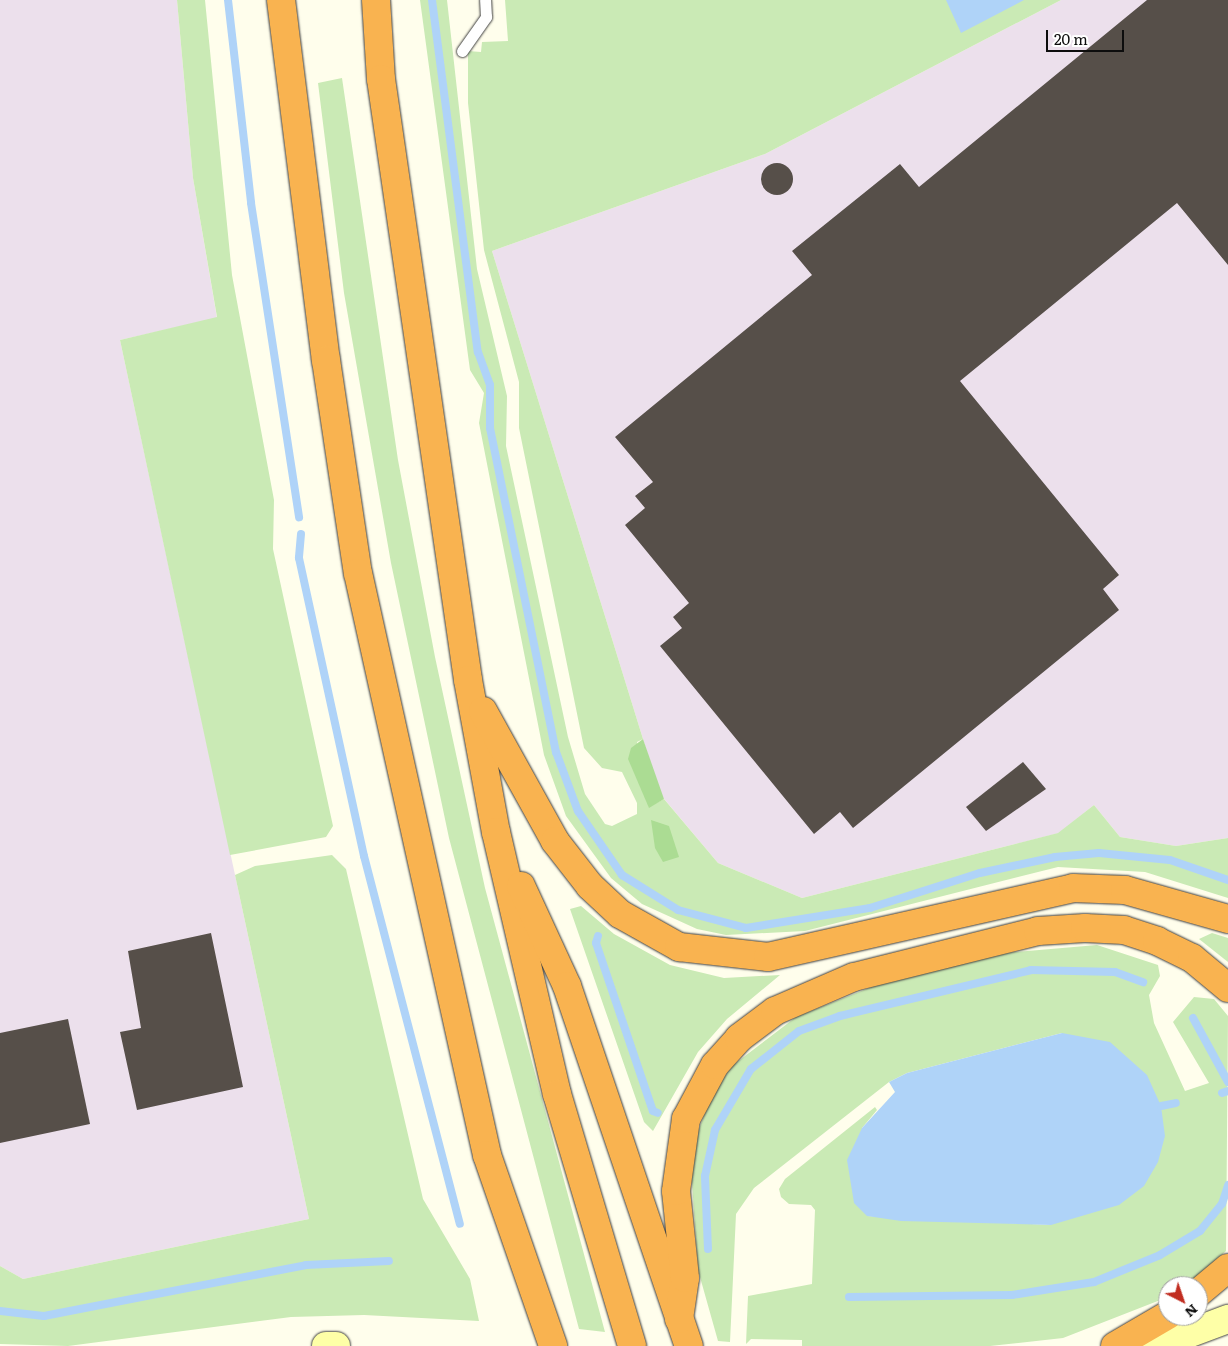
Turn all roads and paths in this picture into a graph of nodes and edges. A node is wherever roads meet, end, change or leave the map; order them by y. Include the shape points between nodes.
1 (281, 0) edge
2 (376, 0) edge
3 (485, 0) edge
4 (462, 51) dead end
5 (468, 680) junction
6 (496, 832) junction
7 (1228, 919) edge
8 (1228, 988) edge
9 (1228, 1268) edge
10 (1208, 1285) edge
11 (537, 1302) junction
12 (679, 1319) junction
13 (1228, 1319) edge
14 (1158, 1321) edge
15 (326, 1346) edge
16 (336, 1346) edge
17 (544, 1346) edge
18 (553, 1346) edge
19 (632, 1346) edge
20 (689, 1346) edge
21 (1115, 1346) edge
22 (1156, 1346) edge

1 - 11 highway via 326,360 358,573 487,1156
2 - 5 highway via 381,78
3 - 4 lane via 486,17
5 - 6 highway
5 - 7 highway via 512,768 555,842 590,886 635,924 679,947 768,957 1073,888 1125,890
6 - 12 highway via 567,986
6 - 19 highway via 557,1094
8 - 12 highway via 1192,958 1157,941 1124,930 1085,928 1038,931 854,977 775,1012 739,1038 715,1065 686,1120 676,1191 685,1278
9 - 10 highway
11 - 17 highway
11 - 18 highway
12 - 20 highway
13 - 22 street
14 - 21 highway
15 - 16 street

